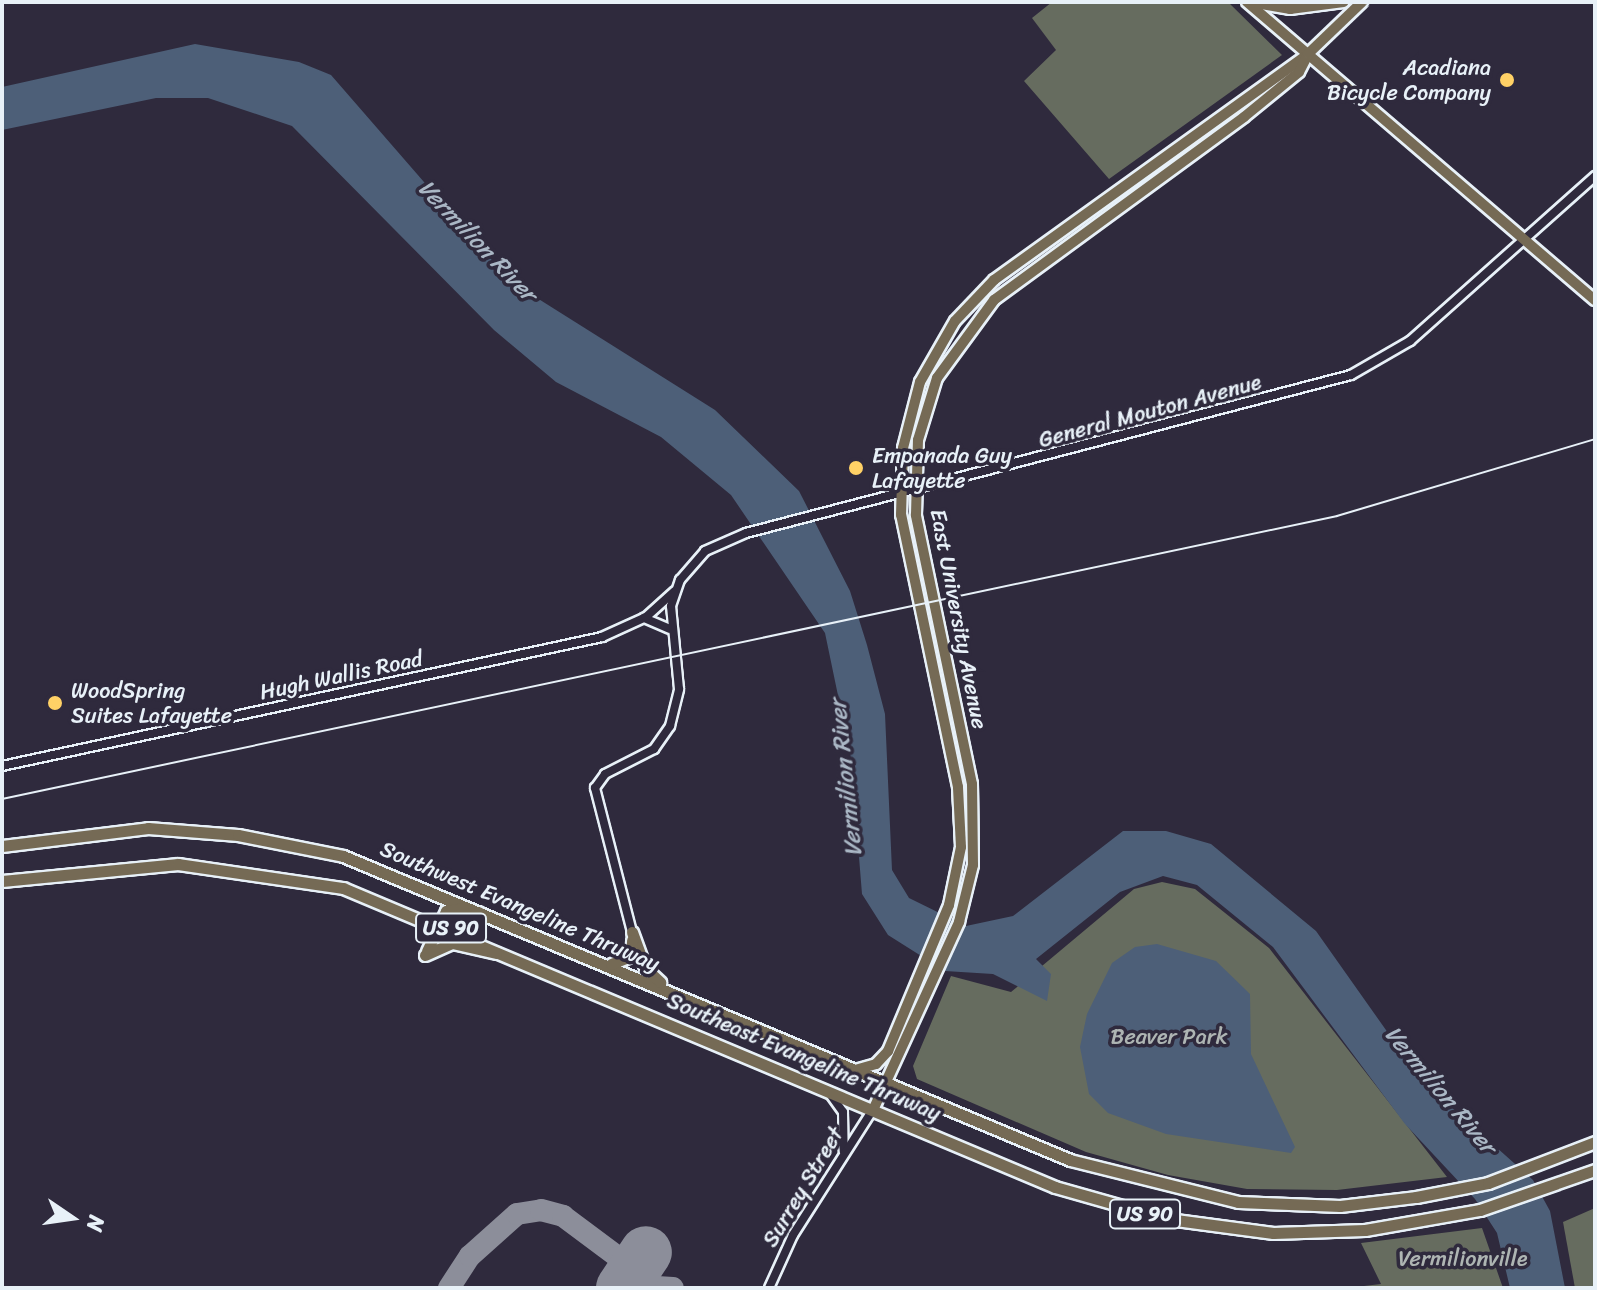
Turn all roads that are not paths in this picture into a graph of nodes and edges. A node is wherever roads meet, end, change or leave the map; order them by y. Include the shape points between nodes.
1 (1248, 2) edge
2 (1344, 2) edge
3 (1362, 2) edge
4 (1308, 54) junction
5 (1163, 159) junction
6 (1172, 170) junction
7 (1595, 176) edge
8 (1522, 240) junction
9 (1595, 300) edge
10 (971, 302) junction
11 (982, 312) junction
12 (914, 491) junction
13 (901, 494) junction
14 (675, 592) junction
15 (644, 618) junction
16 (670, 629) junction
17 (962, 735) junction
18 (948, 737) junction
19 (964, 748) junction
20 (951, 751) junction
21 (2, 766) edge
22 (2, 846) edge
23 (2, 881) edge
24 (484, 914) junction
25 (440, 923) junction
26 (632, 932) junction
27 (467, 935) junction
28 (529, 962) junction
29 (605, 964) junction
30 (689, 998) junction
31 (855, 1070) junction
32 (889, 1085) junction
33 (825, 1087) junction
34 (874, 1108) junction
35 (1590, 1144) edge
36 (844, 1155) junction
37 (1589, 1173) edge
38 (769, 1288) edge

1 - 2 main road via 1304,9
1 - 4 main road
3 - 4 main road, East University Avenue
4 - 5 main road, East University Avenue
4 - 6 main road, East University Avenue via 1299,72
4 - 8 main road
5 - 6 main road
5 - 10 main road, East University Avenue
6 - 11 main road, East University Avenue
7 - 8 street, General Mouton Avenue
8 - 9 main road
8 - 12 street, General Mouton Avenue via 1410,341 1351,375
10 - 11 main road
10 - 13 main road, East University Avenue via 920,382 905,436
11 - 12 main road, East University Avenue via 931,392
12 - 13 street, General Mouton Avenue
12 - 17 main road, East University Avenue
13 - 14 street, General Mouton Avenue via 746,533 705,551
13 - 18 main road, East University Avenue
14 - 15 street, Hugh Wallis Road
14 - 16 street, General Mouton Avenue
15 - 16 street
15 - 21 street, Hugh Wallis Road via 602,637
16 - 26 street, General Mouton Avenue via 679,689 670,726 643,757 601,777 594,795
17 - 18 main road
17 - 19 main road, East University Avenue
18 - 20 main road, East University Avenue
19 - 20 main road
19 - 32 main road, East University Avenue via 976,828 970,884
20 - 31 main road, East University Avenue via 961,812 956,880 883,1059
22 - 24 highway, Southwest Evangeline Thruway / US 90 via 109,829 238,835 343,856
23 - 25 highway, Southeast Evangeline Thruway / US 90 via 109,865 243,868 343,888
24 - 25 highway via 452,907
24 - 27 highway via 463,921
24 - 29 highway, Southwest Evangeline Thruway / US 90
25 - 27 highway, Southeast Evangeline Thruway / US 90
25 - 28 highway via 425,955 456,943
26 - 29 highway via 631,956
26 - 30 highway via 651,975
27 - 28 highway, Southeast Evangeline Thruway / US 90
28 - 33 highway, Southeast Evangeline Thruway / US 90
29 - 30 highway, Southwest Evangeline Thruway / US 90
30 - 31 highway, Southeast Evangeline Thruway / US 90
31 - 32 highway, Southeast Evangeline Thruway / US 90
32 - 34 main road, East University Avenue
32 - 35 highway, US 90 via 1092,1168 1156,1187 1286,1206 1416,1197 1488,1183
33 - 34 highway, Southeast Evangeline Thruway / US 90
33 - 36 street via 843,1112
34 - 36 street, Surrey Street
34 - 37 highway, Southeast Evangeline Thruway / US 90 via 1055,1187 1168,1219 1320,1233 1433,1219
36 - 38 street, Surrey Street

